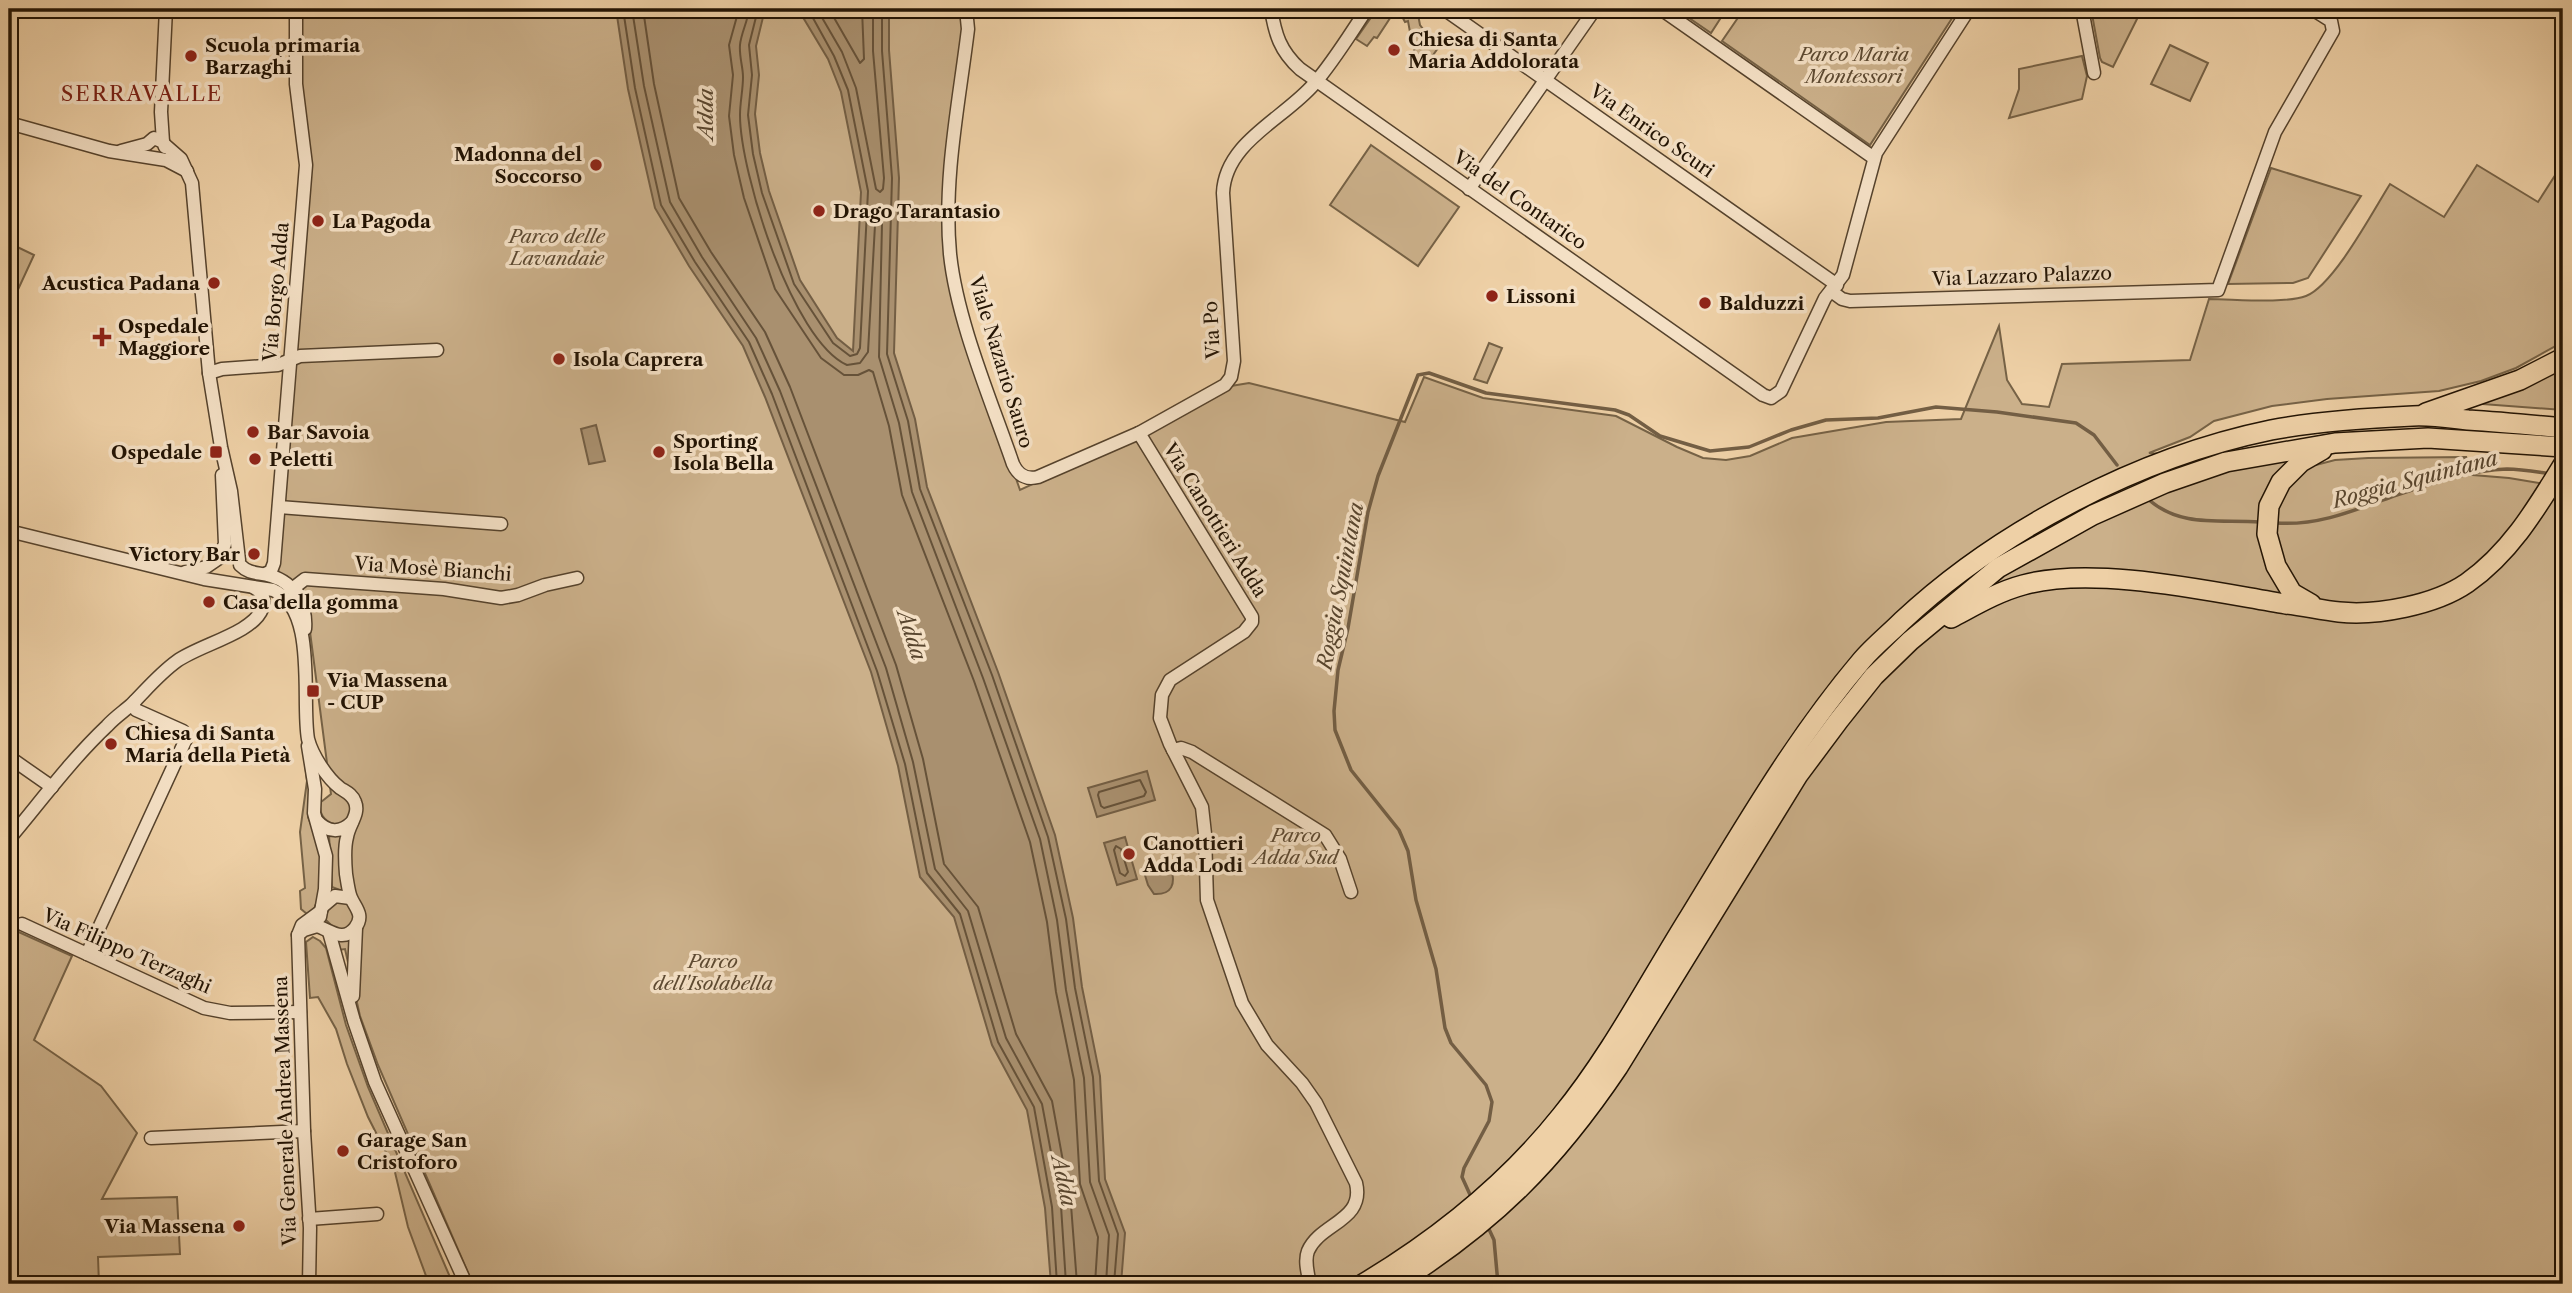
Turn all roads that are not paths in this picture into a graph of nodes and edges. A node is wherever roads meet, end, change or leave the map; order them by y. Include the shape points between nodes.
1 (166, 9) edge
2 (296, 9) edge
3 (966, 9) edge
4 (1271, 9) edge
5 (1367, 9) edge
6 (1444, 9) edge
7 (1595, 9) edge
8 (1661, 9) edge
9 (1969, 9) edge
10 (2082, 9) edge
11 (2312, 9) edge
12 (2094, 73) dead end
13 (1546, 80) junction
14 (1317, 81) junction
15 (9, 123) edge
16 (157, 142) junction
17 (117, 152) junction
18 (154, 158) junction
19 (1874, 158) junction
20 (187, 171) junction
21 (1469, 188) junction
22 (1834, 288) junction
23 (436, 351) dead end
24 (2563, 358) edge
25 (290, 360) junction
26 (209, 373) junction
27 (2418, 416) junction
28 (2563, 428) edge
29 (1139, 433) junction
30 (2335, 443) junction
31 (221, 447) junction
32 (2563, 447) edge
33 (2563, 465) edge
34 (1020, 474) joint
35 (279, 507) junction
36 (501, 524) dead end
37 (9, 531) edge
38 (218, 558) junction
39 (240, 563) junction
40 (181, 573) junction
41 (265, 574) junction
42 (577, 578) dead end
43 (225, 581) junction
44 (251, 586) junction
45 (297, 596) junction
46 (2317, 608) junction
47 (1910, 641) junction
48 (303, 646) junction
49 (135, 701) junction
50 (309, 739) junction
51 (1173, 750) junction
52 (9, 757) edge
53 (52, 787) junction
54 (341, 789) junction
55 (314, 804) junction
56 (317, 821) junction
57 (352, 822) junction
58 (9, 839) edge
59 (1351, 892) dead end
60 (350, 898) junction
61 (322, 909) junction
62 (22, 924) dead end
63 (356, 928) junction
64 (328, 931) junction
65 (298, 936) junction
66 (87, 954) junction
67 (300, 1012) junction
68 (354, 1021) junction
69 (1582, 1104) junction
70 (304, 1132) junction
71 (151, 1138) dead end
72 (1480, 1213) junction
73 (377, 1214) dead end
74 (309, 1219) junction
75 (309, 1284) edge
76 (466, 1284) edge
77 (1310, 1284) edge
78 (1363, 1284) edge
79 (1396, 1284) edge

1 - 16 street
2 - 25 street, Via Borgo Adda via 296,83 306,165
3 - 34 street, Viale Nazario Sauro via 968,29 949,184 950,257 978,364
4 - 14 street, Via del Contarico via 1282,50
5 - 14 street
6 - 13 street, Via Enrico Scuri
7 - 13 street
8 - 19 street
9 - 19 street
10 - 12 street
11 - 22 street, Via Lazzaro Palazzo via 2330,21 2333,31 2275,132 2218,290 1850,300 1842,299
13 - 21 street
13 - 22 street, Via Enrico Scuri
14 - 21 street, Via del Contarico
14 - 29 street, Via Po via 1244,146 1226,172 1231,377 1225,385
15 - 17 street
16 - 17 street
16 - 18 street via 146,153
16 - 18 street via 164,155
16 - 20 street via 178,155
17 - 18 street
18 - 20 street
19 - 22 street via 1845,268
20 - 26 street via 192,183
21 - 22 street, Via del Contarico via 1763,395 1776,397 1781,391
23 - 25 street
24 - 27 highway via 2520,380
25 - 26 street
25 - 35 street, Via Borgo Adda
26 - 31 street
27 - 28 highway
27 - 69 highway via 2271,430 2152,467 2031,524 1920,604 1865,656 1780,769
29 - 34 street, Via Po via 1033,478
29 - 51 street, Via Canottieri Adda via 1252,617 1244,632 1165,686 1160,718
30 - 32 highway via 2428,438
30 - 46 highway via 2301,462 2281,482 2269,506 2267,534 2276,566 2292,593
30 - 47 highway via 2226,462 2093,515 1998,568
31 - 38 street via 225,544
31 - 39 street
33 - 46 highway via 2513,541 2464,585 2399,609 2341,612
35 - 36 street
35 - 41 street, Via Borgo Adda via 274,565
37 - 40 street
38 - 39 street via 232,555
38 - 40 street via 201,570
38 - 43 street via 214,572
39 - 41 street via 247,571
39 - 43 street via 239,574
40 - 43 street
41 - 45 street via 283,582
42 - 45 street, Via Mosè Bianchi via 510,597 309,579 298,584
43 - 44 street
44 - 48 street via 273,590 287,600 299,621
44 - 49 street via 264,601 252,623 181,658
45 - 48 street via 305,612
46 - 47 highway via 2143,582 2064,579 2024,584 1987,598
47 - 69 highway via 1874,676 1798,775
48 - 50 street
49 - 53 street via 106,726
49 - 66 street via 136,710 183,731 186,739
50 - 54 street via 320,763
50 - 55 street
51 - 59 street via 1192,752 1325,835 1340,859
51 - 77 street via 1202,807 1207,900 1242,1003 1267,1045 1310,1093 1356,1182 1354,1207 1309,1250
52 - 53 street
53 - 58 street
54 - 55 street via 325,790
54 - 57 street via 355,801
55 - 56 street
56 - 57 street via 336,831
56 - 61 street via 326,856
57 - 60 street via 346,845
60 - 61 street via 335,896
60 - 63 street via 359,912
61 - 64 street via 320,919
61 - 65 street via 302,925
62 - 66 street, Via Filippo Terzaghi
63 - 64 street via 345,934
63 - 68 street
64 - 65 street via 313,926
64 - 68 street
65 - 67 street, Via Generale Andrea Massena
66 - 67 street, Via Filippo Terzaghi via 212,1010
67 - 70 street, Via Generale Andrea Massena
68 - 76 street via 387,1111
69 - 72 highway via 1540,1170
70 - 71 street
70 - 74 street, Via Generale Andrea Massena
72 - 78 highway
72 - 79 highway via 1449,1250
73 - 74 street
74 - 75 street, Via Generale Andrea Massena

